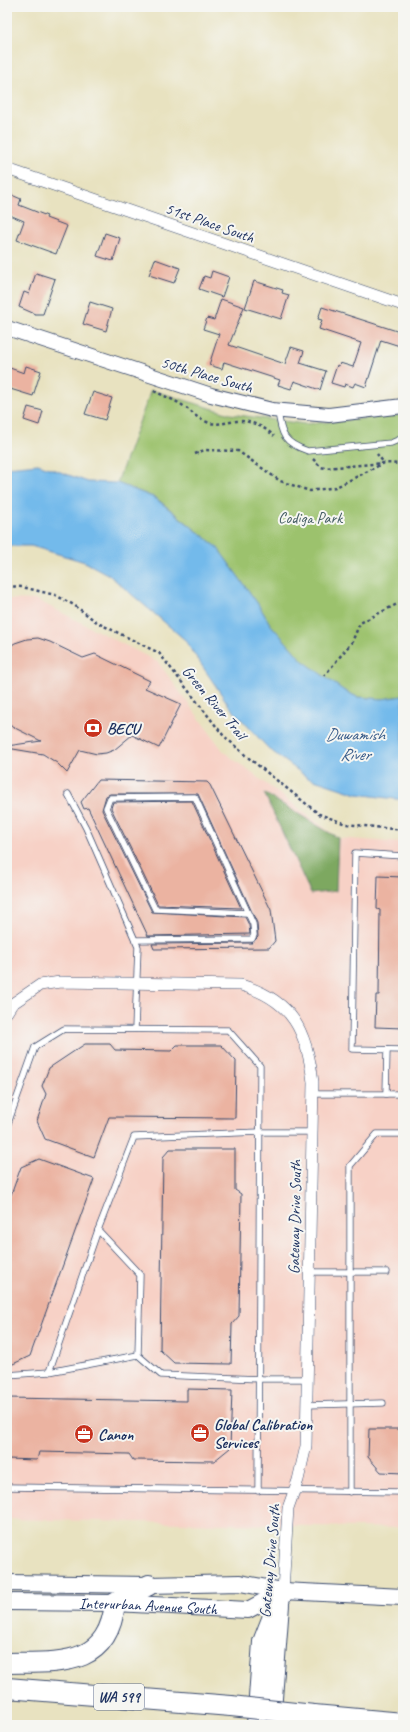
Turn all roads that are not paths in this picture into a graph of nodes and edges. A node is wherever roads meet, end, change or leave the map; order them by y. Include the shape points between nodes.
1 (7, 169) edge
2 (403, 305) edge
3 (7, 328) edge
4 (403, 406) edge
5 (278, 411) junction
6 (403, 438) edge
7 (68, 794) dead end
8 (403, 856) edge
9 (247, 913) junction
10 (135, 940) junction
11 (137, 982) junction
12 (9, 1005) edge
13 (135, 1029) junction
14 (387, 1050) junction
15 (403, 1050) edge
16 (313, 1094) junction
17 (386, 1094) junction
18 (403, 1094) edge
19 (7, 1126) edge
20 (260, 1132) junction
21 (312, 1132) junction
22 (403, 1134) edge
23 (98, 1230) junction
24 (310, 1272) junction
25 (350, 1272) junction
26 (387, 1272) dead end
27 (138, 1355) junction
28 (49, 1372) junction
29 (7, 1375) edge
30 (259, 1379) junction
31 (307, 1379) junction
32 (383, 1403) dead end
33 (350, 1404) junction
34 (306, 1405) junction
35 (7, 1487) edge
36 (258, 1491) junction
37 (294, 1491) junction
38 (350, 1492) junction
39 (403, 1492) edge
40 (7, 1583) edge
41 (149, 1584) junction
42 (283, 1590) junction
43 (403, 1597) edge
44 (7, 1602) edge
45 (115, 1603) junction
46 (7, 1663) edge
47 (7, 1688) edge
48 (403, 1723) edge
49 (257, 1725) edge
50 (273, 1725) edge

1 - 2 street, 51st Place South
3 - 5 street, 50th Place South via 211,395
4 - 5 street, 50th Place South via 329,415
5 - 6 lane via 280,428 286,440 308,450 391,443
7 - 10 lane via 86,828
8 - 14 lane via 355,853 352,1049
9 - 9 lane via 195,797 110,798 106,808 155,909
9 - 10 lane via 253,924 252,939
10 - 11 lane via 138,947
11 - 12 street, Gateway Drive South via 60,982 40,985
11 - 13 lane
11 - 16 street, Gateway Drive South via 241,985 268,996 291,1014 299,1029 310,1058
13 - 19 lane via 64,1029 35,1048
13 - 20 lane via 228,1030 260,1066
14 - 15 lane
14 - 17 lane
16 - 17 lane
16 - 21 street, Gateway Drive South
17 - 18 lane
20 - 21 lane
20 - 23 lane via 134,1137
20 - 30 lane
21 - 24 street, Gateway Drive South
22 - 25 lane via 377,1134 350,1166
23 - 27 lane via 140,1275
23 - 28 lane
24 - 25 lane
24 - 31 street, Gateway Drive South
25 - 26 lane
25 - 33 lane
27 - 28 lane
27 - 30 lane via 161,1375
28 - 29 lane
30 - 31 lane
30 - 36 lane
31 - 34 street, Gateway Drive South
32 - 33 lane
33 - 34 lane
33 - 38 lane
34 - 37 street, Gateway Drive South via 306,1446
35 - 36 lane
36 - 37 lane
37 - 38 lane
37 - 42 street, Gateway Drive South via 288,1508
38 - 39 lane
40 - 41 main road, Interurban Avenue South
41 - 42 main road, Interurban Avenue South via 240,1583
41 - 45 highway
42 - 43 main road, Interurban Avenue South
42 - 45 main road, Interurban Avenue South via 248,1610
42 - 49 highway via 263,1642
42 - 50 street, Gateway Drive South
44 - 45 main road, Interurban Avenue South
45 - 46 highway via 113,1619 103,1641 86,1653 57,1662
47 - 48 highway, WA 599, bridge

